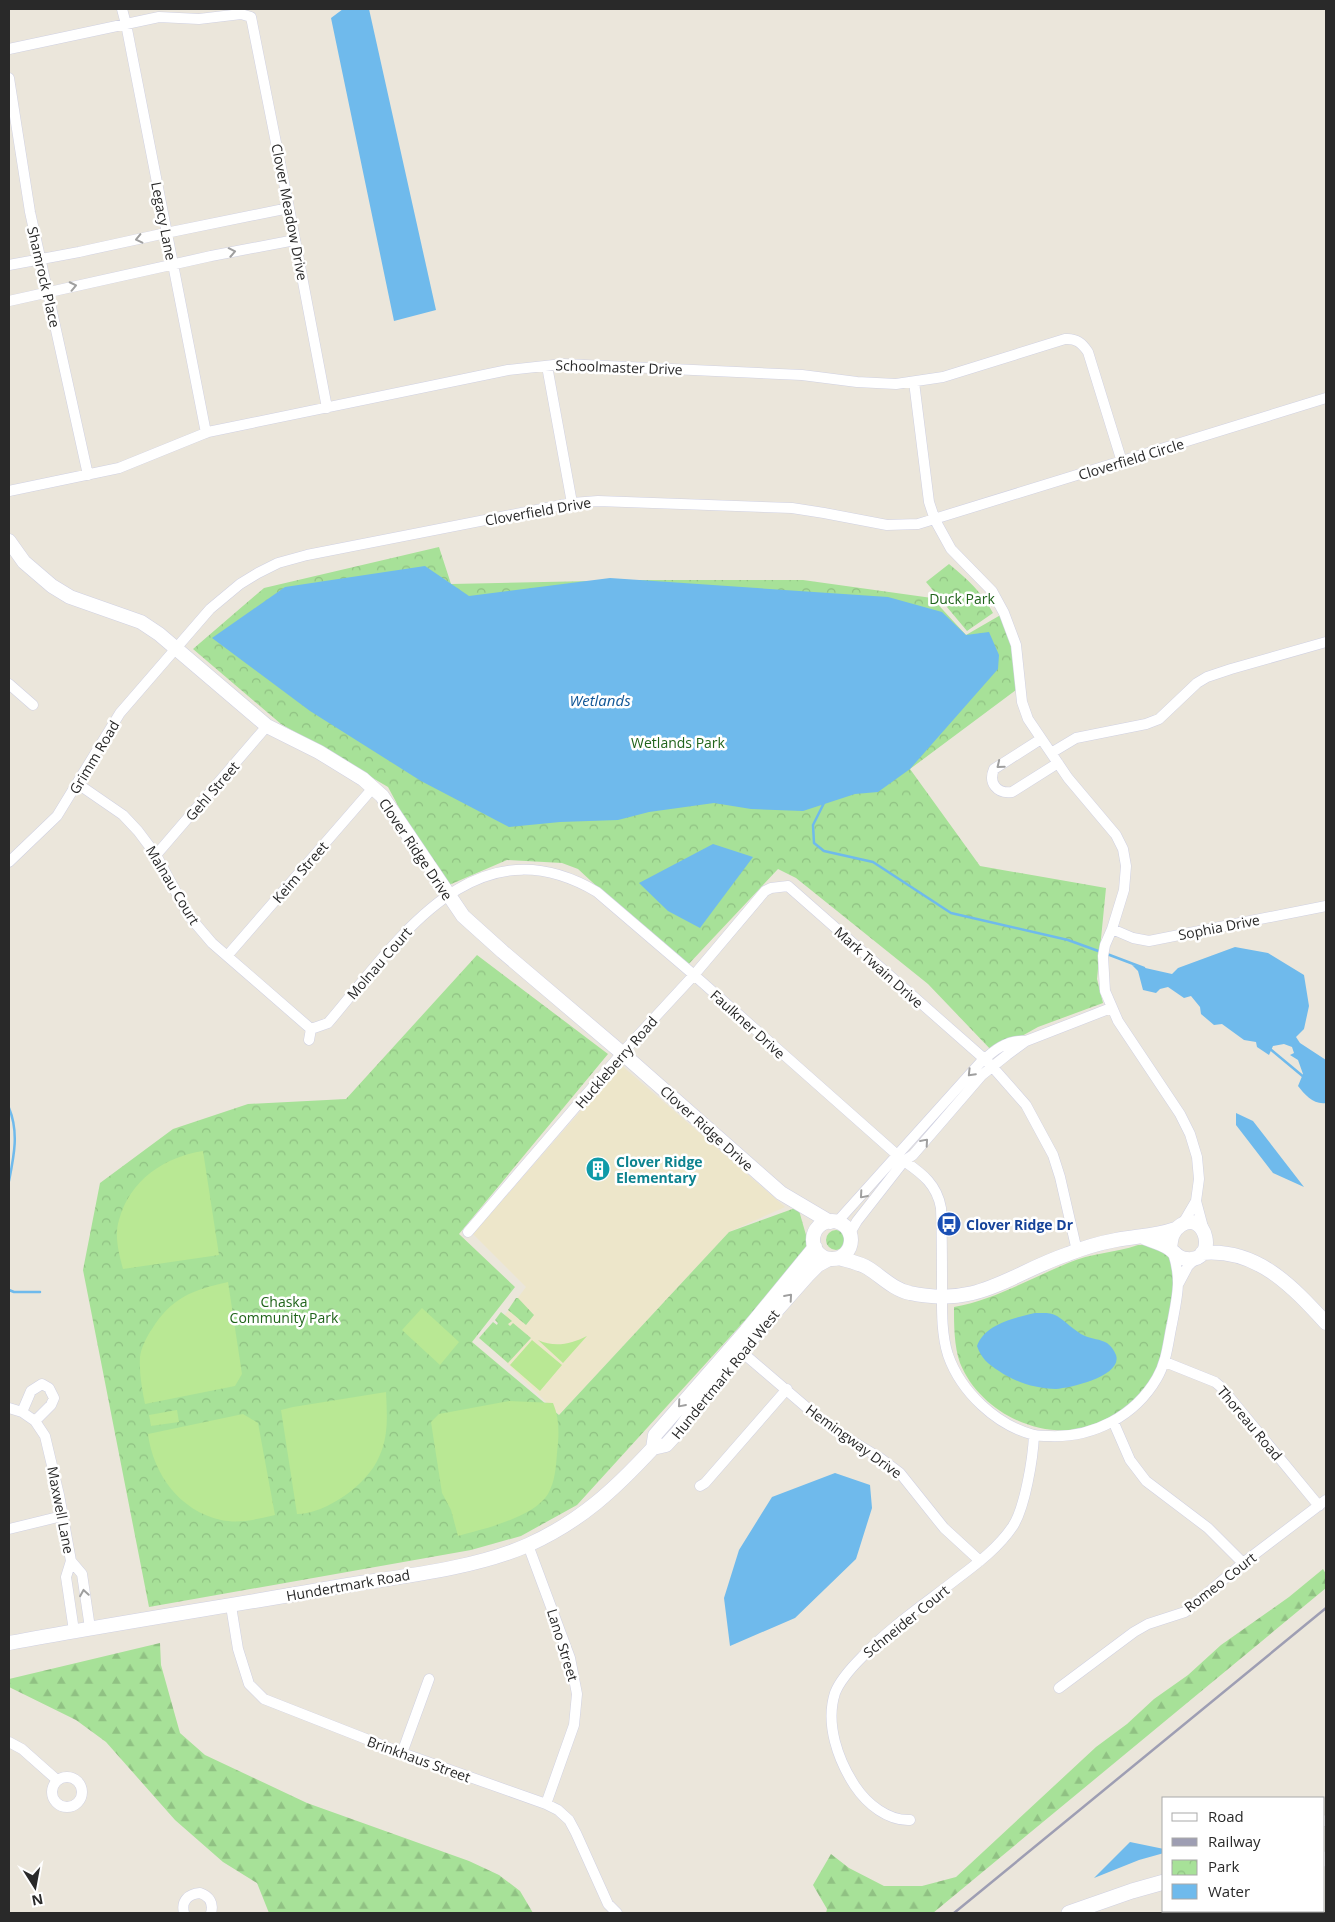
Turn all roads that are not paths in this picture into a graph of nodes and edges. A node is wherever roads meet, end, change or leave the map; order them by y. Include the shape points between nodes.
1 (122, 9) edge
2 (126, 24) junction
3 (9, 49) edge
4 (9, 78) edge
5 (289, 208) junction
6 (167, 232) junction
7 (295, 240) junction
8 (41, 260) junction
9 (172, 264) junction
10 (9, 265) edge
11 (48, 291) junction
12 (9, 301) edge
13 (547, 366) junction
14 (914, 382) junction
15 (1326, 398) edge
16 (327, 408) junction
17 (206, 432) junction
18 (1122, 462) junction
19 (88, 475) junction
20 (9, 491) edge
21 (572, 503) junction
22 (935, 520) junction
23 (9, 542) edge
24 (1326, 642) edge
25 (177, 648) junction
26 (9, 684) edge
27 (33, 705) dead end
28 (267, 726) junction
29 (1041, 739) junction
30 (1051, 753) junction
31 (1058, 763) junction
32 (78, 784) junction
33 (372, 788) junction
34 (156, 855) junction
35 (9, 862) edge
36 (765, 891) joint
37 (448, 895) junction
38 (1326, 906) edge
39 (1112, 929) junction
40 (227, 956) junction
41 (694, 975) junction
42 (1111, 1008) junction
43 (310, 1034) joint
44 (622, 1053) junction
45 (988, 1063) junction
46 (901, 1159) junction
47 (1196, 1201) junction
48 (794, 1203) junction
49 (834, 1222) junction
50 (1178, 1227) junction
51 (468, 1232) dead end
52 (1205, 1234) junction
53 (850, 1236) junction
54 (1142, 1237) junction
55 (814, 1242) junction
56 (1077, 1251) junction
57 (1172, 1251) junction
58 (1231, 1253) junction
59 (1199, 1255) junction
60 (834, 1258) junction
61 (866, 1267) junction
62 (1179, 1283) junction
63 (942, 1297) junction
64 (1326, 1323) edge
65 (738, 1348) junction
66 (1165, 1362) junction
67 (787, 1389) junction
68 (9, 1408) edge
69 (22, 1412) junction
70 (35, 1421) junction
71 (1113, 1421) junction
72 (1034, 1435) junction
73 (653, 1448) joint
74 (700, 1486) dead end
75 (1323, 1503) edge
76 (62, 1516) junction
77 (9, 1529) edge
78 (528, 1545) junction
79 (71, 1561) junction
80 (980, 1561) junction
81 (1243, 1563) junction
82 (231, 1606) junction
83 (90, 1628) junction
84 (74, 1631) junction
85 (9, 1643) edge
86 (429, 1679) dead end
87 (1059, 1688) dead end
88 (9, 1742) edge
89 (402, 1753) junction
90 (57, 1780) dead end
91 (546, 1804) junction
92 (910, 1820) dead end
93 (1162, 1883) edge
94 (184, 1913) edge
95 (212, 1913) edge
96 (617, 1913) edge
97 (1069, 1913) edge

1 - 2 street, Legacy Lane
2 - 3 street
2 - 5 street, Clover Meadow Drive via 159,17 199,19 241,14 251,17
2 - 6 street, Legacy Lane
4 - 8 street, Shamrock Place via 30,212
5 - 6 street
5 - 7 street, Clover Meadow Drive
6 -> 8 street
6 - 9 street, Legacy Lane
9 -> 7 street
7 - 16 street, Clover Meadow Drive
8 - 10 street
8 - 11 street, Shamrock Place
11 -> 9 street
9 - 17 street, Legacy Lane
11 - 12 street
11 - 19 street, Shamrock Place
13 - 14 street, Schoolmaster Drive via 563,364 802,375 876,384
13 - 16 street, Schoolmaster Drive via 508,370
13 - 21 street
14 - 18 street, Schoolmaster Drive via 1065,339 1078,341 1088,352
14 - 22 street via 929,502
15 - 18 street, Cloverfield Circle
16 - 17 street, Schoolmaster Drive
17 - 19 street, Schoolmaster Drive via 119,468
18 - 22 street, Cloverfield Circle
19 - 20 street, Schoolmaster Drive
21 - 22 street, Cloverfield Drive via 624,501 792,508 888,525
21 - 25 street, Cloverfield Drive via 278,563 224,595
22 - 29 street via 951,549 992,591 1004,613 1016,645 1022,702
23 - 25 street, Clover Ridge Drive via 24,562 52,586 76,599 141,622
24 - 30 street via 1207,677 1196,683 1159,719 1076,738
25 - 28 street, Clover Ridge Drive
25 - 32 street, Grimm Road via 120,713
26 - 27 street
28 - 33 street, Clover Ridge Drive via 318,752
28 - 34 street, Gehl Street
29 - 30 street
29 -> 31 street via 994,769 991,776 993,784 1005,793 1012,792
30 - 31 street
31 - 39 street via 1116,835 1122,849 1126,866 1124,890
32 - 34 street, Malnau Court via 123,814
32 - 35 street, Grimm Road via 57,816
33 - 37 street, Clover Ridge Drive via 382,796
33 - 40 street, Keim Street
34 - 40 street, Malnau Court via 189,916
36 - 41 street, Huckleberry Road
36 - 45 street, Mark Twain Drive via 788,886
37 - 41 street, Faulkner Drive via 469,882 504,871 542,870 559,874 596,892
37 - 43 street, Molnau Court via 416,920 328,1023
37 - 44 street, Clover Ridge Drive via 463,916 497,947
38 - 39 street, Sophia Drive via 1149,940 1133,938
39 - 42 street via 1103,956 1104,983
40 - 43 street, Malnau Court
41 - 44 street, Huckleberry Road
41 - 46 street, Faulkner Drive
42 - 45 street via 1026,1041
42 - 47 street via 1190,1134 1197,1157
44 - 48 street, Clover Ridge Drive
44 - 51 street, Huckleberry Road
45 - 46 street via 913,1155
45 - 56 street, Mark Twain Drive via 1030,1111 1053,1155
46 -> 49 street
46 - 53 street
46 - 63 street, Faulkner Drive via 932,1184 940,1200
47 - 50 street
47 - 52 street
48 - 49 street, Clover Ridge Drive
48 - 55 street, Clover Ridge Drive via 804,1216
49 - 53 street via 847,1228
49 - 55 street via 819,1227
50 - 52 street via 1186,1222 1193,1223
50 - 54 street
50 - 57 street via 1171,1236
52 - 58 street
52 - 59 street via 1206,1243
53 - 60 street via 848,1251
53 - 61 street
54 - 56 street via 1116,1240
54 - 57 street
55 - 60 street via 820,1255
55 - 65 street, Hundertmark Road West
56 - 63 street via 991,1289 972,1295
57 - 59 street via 1188,1260
57 - 62 street
58 - 59 street
58 - 64 street via 1261,1265 1296,1290
59 - 62 street via 1188,1266
60 - 61 street
65 -> 60 street, Hundertmark Road West via 818,1265
61 - 63 street via 908,1293
62 - 66 street
63 - 72 street, Faulkner Drive via 948,1355 957,1375 987,1411
65 - 67 street, Hemingway Drive
65 - 73 street, Hundertmark Road West via 655,1435
66 - 71 street via 1144,1395
66 - 75 street, Thoreau Road via 1221,1387
67 - 74 street
67 - 80 street, Hemingway Drive via 826,1424 900,1473 944,1528
68 - 69 street, Maxwell Lane
69 - 70 street, Maxwell Lane
69 - 70 street via 32,1391 42,1384 49,1388 54,1398
70 - 76 street, Maxwell Lane via 45,1436
71 - 72 street via 1093,1431 1074,1435
71 - 81 street via 1130,1460 1146,1481 1208,1528
72 - 80 street, Schneider Court via 1019,1513 1012,1527
73 - 78 street, Hundertmark Road via 616,1488 592,1508
75 - 81 street, Romeo Court
76 - 77 street
76 - 79 street, Maxwell Lane
78 - 82 street, Hundertmark Road via 473,1563
78 - 91 street, Lano Street via 570,1658 577,1694 574,1725
83 -> 79 street, Maxwell Lane via 82,1574
79 - 84 street via 66,1577
80 - 92 street, Schneider Court via 875,1643 851,1668 835,1693 832,1734 848,1775 857,1790 881,1813 900,1821
81 - 87 street, Romeo Court via 1185,1612 1134,1632
82 - 83 street, Hundertmark Road
82 - 89 street, Brinkhaus Street via 238,1649 249,1684 264,1699
83 - 84 street, Hundertmark Road
84 - 85 street, Hundertmark Road
86 - 89 street
88 - 90 street via 22,1749
89 - 91 street, Brinkhaus Street
91 - 96 street, Brinkhaus Street via 568,1820 608,1904
93 - 97 main road
94 - 95 street via 188,1896 200,1893 210,1899

